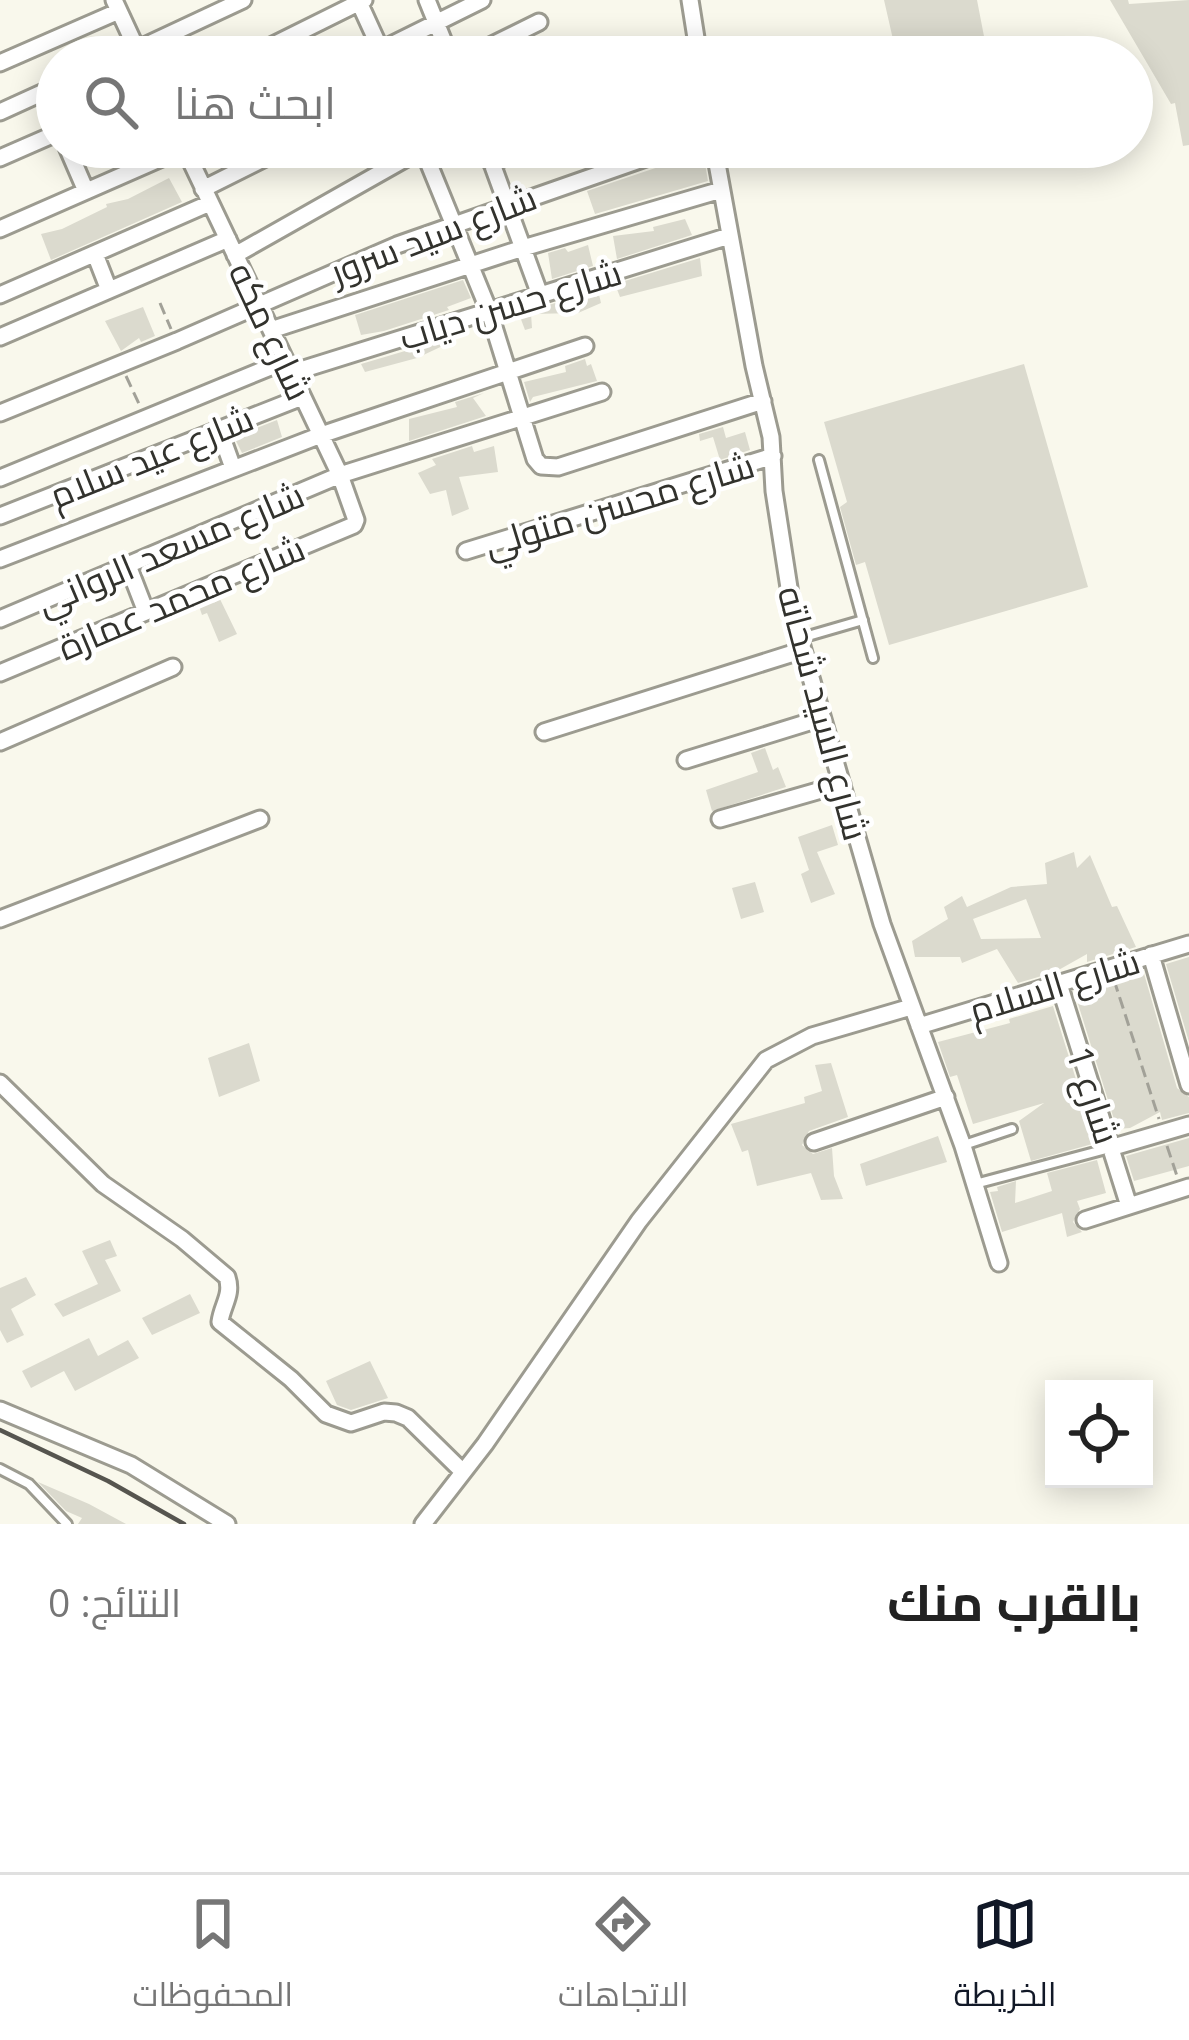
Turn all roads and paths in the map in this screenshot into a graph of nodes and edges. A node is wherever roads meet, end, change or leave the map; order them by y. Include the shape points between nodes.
1 (243, 0) edge
2 (427, 0) edge
3 (482, 0) edge
4 (690, 0) edge
5 (360, 1) edge
6 (117, 6) edge
7 (436, 22) junction
8 (539, 22) dead end
9 (54, 36) edge
10 (131, 36) edge
11 (172, 36) edge
12 (291, 36) edge
13 (371, 36) edge
14 (411, 36) edge
15 (442, 36) edge
16 (511, 36) edge
17 (696, 36) edge
18 (36, 45) edge
19 (0, 62) edge
20 (36, 96) edge
21 (0, 112) edge
22 (36, 142) edge
23 (0, 158) edge
24 (76, 168) edge
25 (138, 168) edge
26 (194, 168) edge
27 (253, 168) edge
28 (385, 168) edge
29 (432, 168) edge
30 (494, 168) edge
31 (613, 168) edge
32 (717, 168) edge
33 (721, 190) junction
34 (86, 191) junction
35 (207, 196) junction
36 (507, 203) junction
37 (453, 223) junction
38 (0, 229) edge
39 (729, 236) junction
40 (231, 246) junction
41 (523, 248) junction
42 (95, 254) junction
43 (471, 265) junction
44 (110, 290) junction
45 (0, 295) edge
46 (539, 295) junction
47 (160, 303) dead end
48 (259, 305) junction
49 (489, 311) junction
50 (271, 330) junction
51 (0, 337) edge
52 (177, 341) junction
53 (585, 346) dead end
54 (121, 364) junction
55 (288, 367) junction
56 (508, 372) junction
57 (602, 392) dead end
58 (302, 397) junction
59 (763, 401) junction
60 (0, 412) edge
61 (145, 418) junction
62 (521, 418) junction
63 (219, 429) junction
64 (321, 435) junction
65 (773, 456) junction
66 (819, 460) dead end
67 (233, 467) junction
68 (340, 475) junction
69 (0, 478) edge
70 (0, 516) edge
71 (356, 517) joint
72 (466, 551) dead end
73 (0, 560) edge
74 (129, 568) junction
75 (146, 612) junction
76 (0, 619) edge
77 (863, 620) junction
78 (801, 644) junction
79 (873, 658) dead end
80 (173, 667) dead end
81 (0, 673) edge
82 (822, 718) junction
83 (544, 732) dead end
84 (0, 742) edge
85 (686, 760) dead end
86 (842, 784) junction
87 (260, 819) dead end
88 (720, 819) dead end
89 (0, 919) edge
90 (1189, 944) edge
91 (1150, 956) junction
92 (1111, 968) junction
93 (1059, 984) junction
94 (911, 1007) junction
95 (919, 1026) junction
96 (0, 1083) edge
97 (1189, 1085) edge
98 (946, 1097) junction
99 (1189, 1125) edge
100 (1012, 1129) dead end
101 (1163, 1132) junction
102 (814, 1142) dead end
103 (963, 1146) junction
104 (1110, 1148) junction
105 (974, 1185) junction
106 (1185, 1188) edge
107 (1129, 1206) junction
108 (1085, 1220) dead end
109 (999, 1263) dead end
110 (0, 1410) edge
111 (0, 1468) edge
112 (463, 1472) junction
113 (67, 1524) edge
114 (227, 1524) edge
115 (423, 1524) edge

1 - 11 street
2 - 7 street
3 - 7 street
4 - 17 street
5 - 12 street
5 - 13 street
6 - 9 street
6 - 10 street
7 - 14 street
7 - 15 street
8 - 16 street
18 - 19 street
20 - 21 street
22 - 23 street
24 - 34 street
25 - 34 street
26 - 35 street, شارع مكه
27 - 35 street
28 - 40 street
29 - 37 street
30 - 36 street
31 - 36 street, شارع سيد سرور
32 - 33 street, شارع السيد شحاته
33 - 39 street, شارع السيد شحاته
33 - 41 street
34 - 38 street
35 - 40 street, شارع مكه
35 - 42 street
36 - 37 street, شارع سيد سرور
36 - 41 street
37 - 43 street
37 - 48 street, شارع سيد سرور
39 - 46 street, شارع حسن دياب
39 - 59 street, شارع السيد شحاته
40 - 44 street
40 - 48 street, شارع مكه
41 - 43 street
41 - 46 street
42 - 44 street
42 - 45 street
43 - 49 street
43 - 50 street
44 - 51 street
46 - 49 street, شارع حسن دياب
47 - 52 path
48 - 50 street, شارع مكه
48 - 52 street, شارع سيد سرور
49 - 55 street, شارع حسن دياب
49 - 56 street
50 - 55 street, شارع مكه
52 - 54 street, شارع سيد سرور
53 - 56 street
54 - 60 street, شارع سيد سرور
54 - 61 path
55 - 58 street, شارع مكه
55 - 61 street, شارع حسن دياب
56 - 62 street
56 - 64 street
57 - 62 street, شارع مسعد الرواني
58 - 63 street, شارع عيد سلام
58 - 64 street, شارع مكه
59 - 62 street via 558,466 535,459
59 - 65 street, شارع السيد شحاته
61 - 69 street, شارع حسن دياب
62 - 68 street, شارع مسعد الرواني
63 - 67 street
63 - 70 street, شارع عيد سلام
64 - 67 street
64 - 68 street, شارع مكه
65 - 72 street, شارع محسن متولي
65 - 78 street, شارع السيد شحاته
66 - 77 lane
67 - 73 street
68 - 71 street, شارع مكه
68 - 74 street, شارع مسعد الرواني
71 - 75 street, شارع محمد عمارة via 353,525
74 - 75 street
74 - 76 street, شارع مسعد الرواني
75 - 81 street, شارع محمد عمارة
77 - 78 lane
77 - 79 lane
78 - 82 street, شارع السيد شحاته
78 - 83 street
80 - 84 street
82 - 85 street
82 - 86 street, شارع السيد شحاته
86 - 88 street
86 - 94 street, شارع السيد شحاته
87 - 89 street
90 - 91 street, شارع السلام
91 - 92 street, شارع السلام
91 - 97 street
92 - 93 street, شارع السلام
92 - 101 path
93 - 95 street, شارع السلام
93 - 104 street, شارع 1
94 - 95 street, شارع السيد شحاته
94 - 112 street via 812,1036 766,1060 639,1221
95 - 98 street, شارع السيد شحاته
96 - 112 street via 103,1184 227,1277 220,1322 229,1332 338,1421 396,1413
98 - 102 street
98 - 103 street, شارع السيد شحاته
99 - 101 street
100 - 103 lane
101 - 104 street
101 - 106 path
103 - 105 street, شارع السيد شحاته
104 - 105 lane
104 - 107 street, شارع 1
105 - 109 street, شارع السيد شحاته
106 - 107 street
107 - 108 street
110 - 114 street via 131,1465
111 - 113 lane via 29,1484
112 - 115 street

